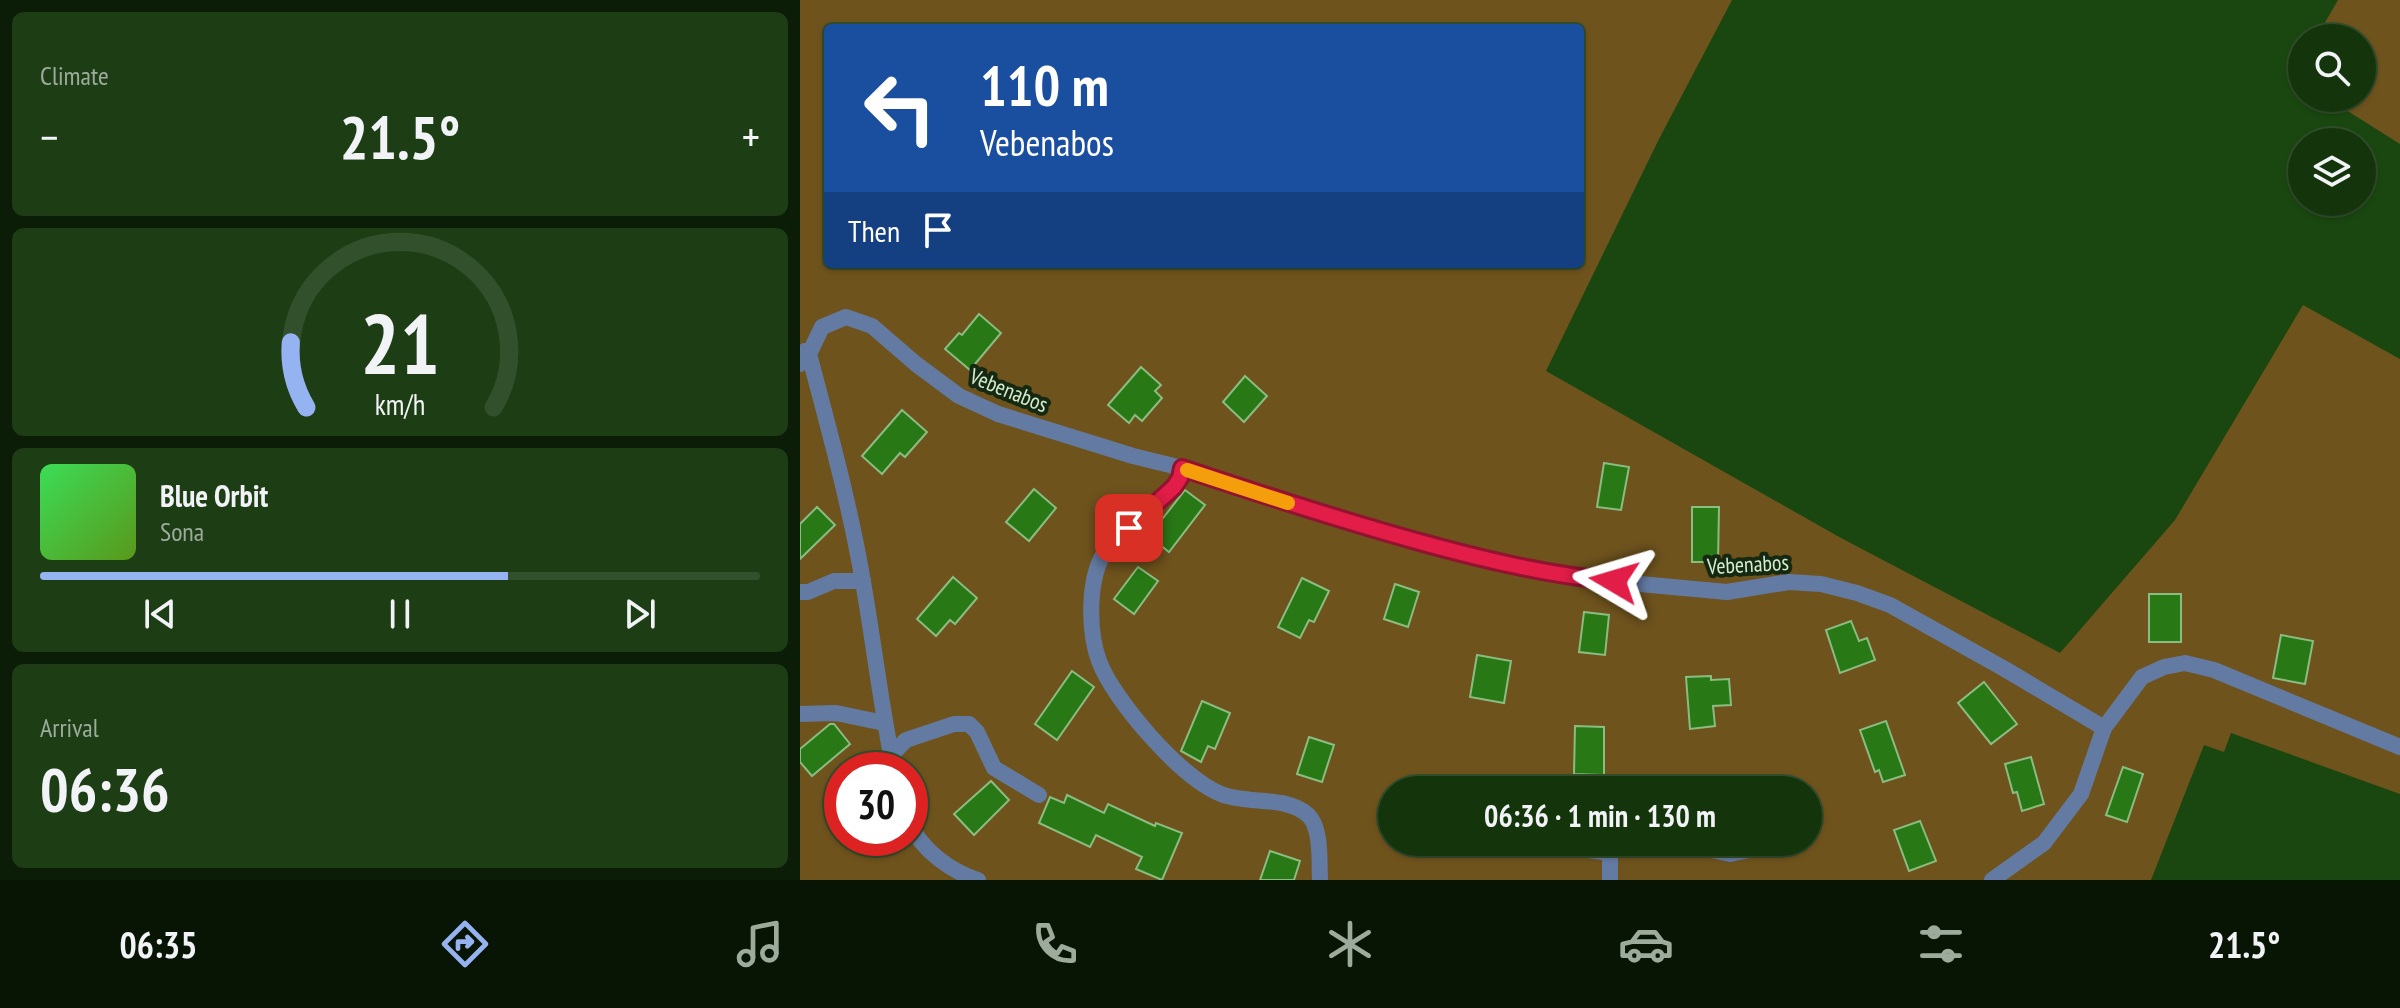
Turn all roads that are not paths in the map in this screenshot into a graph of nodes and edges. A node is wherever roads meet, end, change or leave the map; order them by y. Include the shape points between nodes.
1 (803, 356) edge
2 (1182, 468) junction
3 (863, 581) junction
4 (800, 592) edge
5 (801, 713) edge
6 (884, 723) junction
7 (2104, 728) junction
8 (2400, 747) edge
9 (890, 752) edge
10 (899, 752) edge
11 (1039, 795) dead end
12 (928, 849) edge
13 (1610, 856) edge
14 (971, 879) edge
15 (1320, 880) edge
16 (1610, 880) edge
17 (1992, 880) edge

1 - 2 street, Vebenabos via 822,327 846,317 872,326 959,396 998,414
1 - 3 street, Vebenabos via 846,493
2 - 7 street, Vebenabos via 1479,558 1586,579 1727,592 1789,582 1857,593 1890,605
2 - 15 street via 1174,487 1106,549 1093,579 1092,627 1099,661 1116,693 1182,768 1220,794 1292,805 1310,817 1319,839
3 - 4 street via 834,581
3 - 6 street, Vebenabos
5 - 6 street via 836,713
6 - 9 street, Vebenabos
7 - 8 street via 2142,677 2185,663 2214,670
7 - 17 street via 2081,794 2044,843
10 - 11 street, Vebenabos via 906,740 969,724 994,768
12 - 14 street
13 - 16 street

